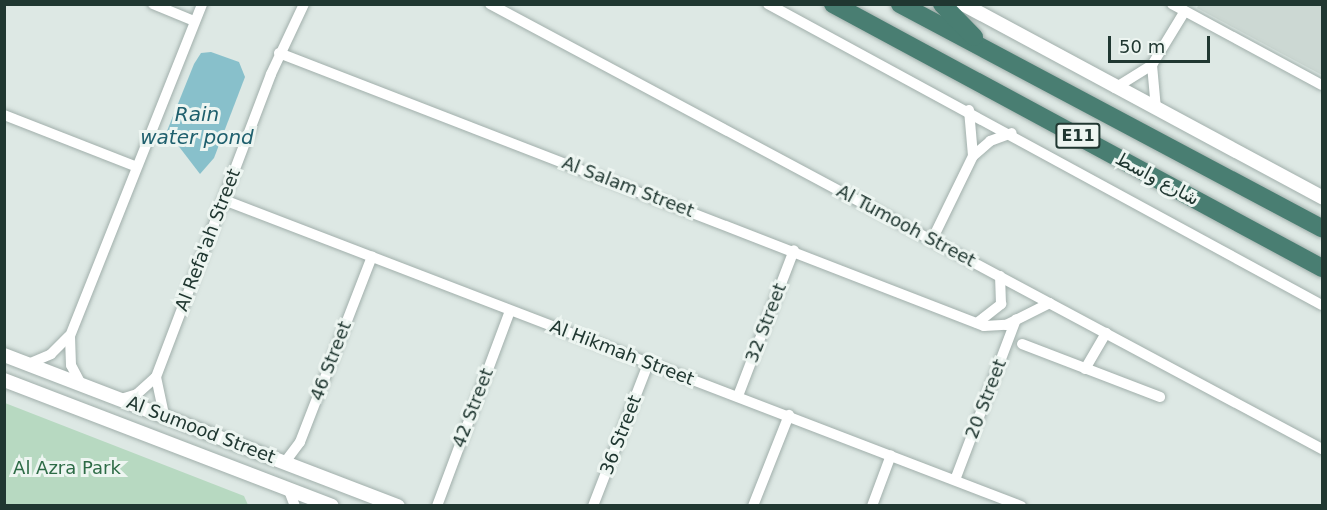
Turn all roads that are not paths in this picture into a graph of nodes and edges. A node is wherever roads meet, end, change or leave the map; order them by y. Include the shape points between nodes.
1 (153, 4) edge
2 (202, 4) edge
3 (304, 4) edge
4 (490, 4) edge
5 (768, 4) edge
6 (833, 4) edge
7 (900, 4) edge
8 (942, 4) edge
9 (963, 4) edge
10 (1172, 4) edge
11 (1185, 11) junction
12 (194, 21) junction
13 (986, 49) junction
14 (279, 53) junction
15 (1152, 65) junction
16 (1323, 85) edge
17 (1115, 88) junction
18 (969, 110) junction
19 (1156, 110) junction
20 (4, 115) edge
21 (1012, 133) junction
22 (973, 156) junction
23 (135, 166) junction
24 (1323, 197) edge
25 (224, 200) junction
26 (1323, 228) edge
27 (932, 240) junction
28 (794, 250) junction
29 (372, 256) junction
30 (1323, 268) edge
31 (1000, 276) junction
32 (1050, 303) junction
33 (1323, 305) edge
34 (510, 311) junction
35 (1016, 318) junction
36 (977, 323) junction
37 (1106, 333) junction
38 (70, 336) junction
39 (1022, 344) dead end
40 (4, 355) edge
41 (28, 364) junction
42 (648, 364) junction
43 (1085, 369) junction
44 (156, 377) junction
45 (4, 380) edge
46 (81, 384) junction
47 (738, 396) junction
48 (1160, 397) dead end
49 (121, 399) junction
50 (789, 415) junction
51 (164, 416) junction
52 (1323, 449) edge
53 (891, 455) junction
54 (285, 462) junction
55 (955, 480) junction
56 (288, 488) junction
57 (295, 506) edge
58 (332, 506) edge
59 (398, 506) edge
60 (437, 506) edge
61 (593, 506) edge
62 (753, 506) edge
63 (872, 506) edge
64 (1021, 506) edge

1 - 12 street
2 - 12 street
3 - 14 street, Al Refa'ah Street
4 - 27 street, Al Tumooh Street
5 - 18 street
6 - 30 highway, شارع واسط / E11
7 - 13 highway, شارع واسط / E11
8 - 13 highway
9 - 17 street
10 - 11 street
11 - 15 street
11 - 16 street
12 - 23 street
13 - 26 highway, شارع واسط / E11
14 - 25 street, Al Refa'ah Street
14 - 28 street, Al Salam Street
15 - 17 street
15 - 19 street
17 - 19 street
18 - 21 street
18 - 22 street
19 - 24 street
20 - 23 street
21 - 22 street via 990,141
21 - 33 street
22 - 27 street
23 - 38 street
25 - 29 street, Al Hikmah Street
25 - 44 street, Al Refa'ah Street
27 - 31 street, Al Tumooh Street
28 - 36 street, Al Salam Street
28 - 47 street, 32 Street
29 - 34 street, Al Hikmah Street
29 - 54 street, 46 Street via 300,442
31 - 32 street, Al Tumooh Street
31 - 36 street via 1000,304
32 - 35 street
32 - 37 street, Al Tumooh Street
34 - 42 street, Al Hikmah Street
34 - 60 street, 42 Street
35 - 36 street via 999,327
35 - 55 street, 20 Street
37 - 43 street
37 - 52 street, Al Tumooh Street
38 - 41 street via 51,354
38 - 46 street via 71,365
39 - 43 street
40 - 41 street, Al Sumood Street
41 - 46 street, Al Sumood Street
42 - 47 street, Al Hikmah Street
42 - 61 street, 36 Street
43 - 48 street
44 - 49 street
44 - 51 street
45 - 56 street, Al Sumood Street
46 - 49 street, Al Sumood Street
47 - 50 street, Al Hikmah Street
49 - 51 street, Al Sumood Street
50 - 53 street, Al Hikmah Street
50 - 62 street
51 - 54 street, Al Sumood Street
53 - 55 street, Al Hikmah Street
53 - 63 street
54 - 59 street, Al Sumood Street
55 - 64 street, Al Hikmah Street
56 - 57 street
56 - 58 street, Al Sumood Street

